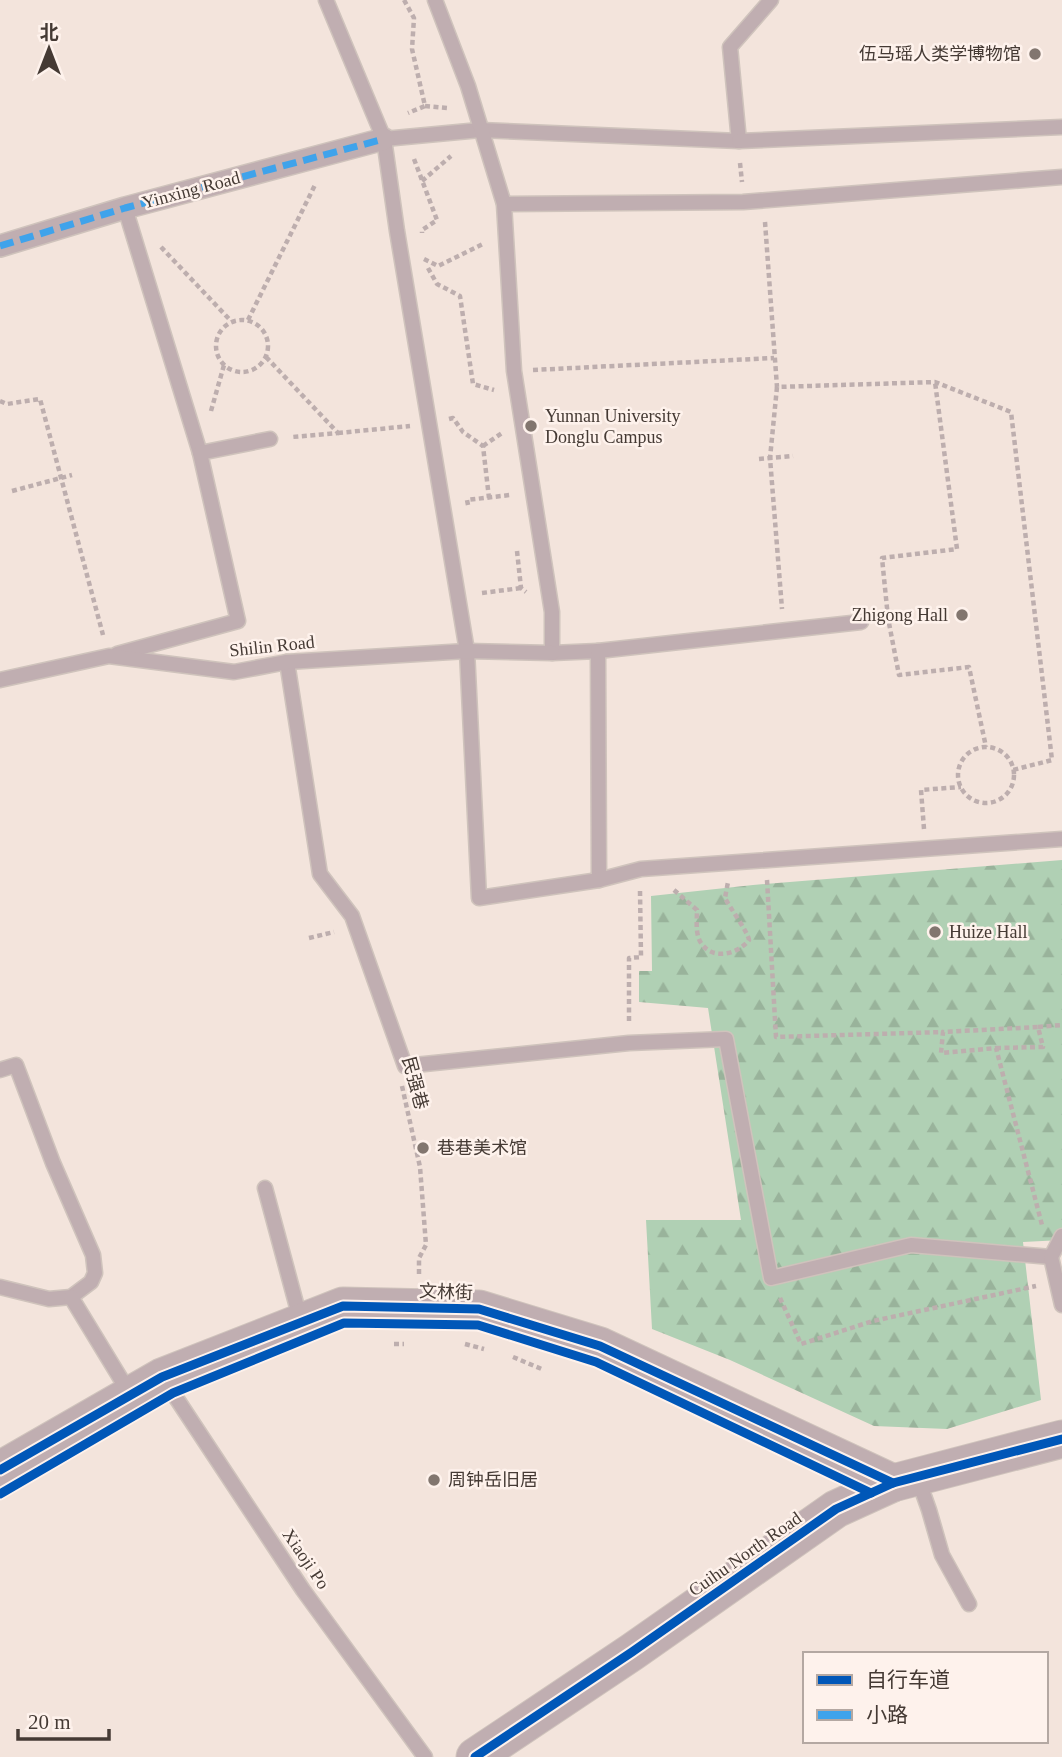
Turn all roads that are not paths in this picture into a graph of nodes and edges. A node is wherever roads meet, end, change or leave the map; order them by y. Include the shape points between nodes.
1 (326, 0) edge
2 (435, 0) edge
3 (771, 0) edge
4 (1062, 127) edge
5 (480, 130) junction
6 (394, 138) junction
7 (739, 141) junction
8 (1062, 177) edge
9 (504, 204) junction
10 (125, 208) junction
11 (0, 246) edge
12 (270, 439) road end
13 (200, 453) junction
14 (862, 622) road end
15 (467, 651) junction
16 (597, 651) junction
17 (552, 653) junction
18 (109, 656) junction
19 (287, 662) junction
20 (0, 680) edge
21 (1062, 839) edge
22 (599, 880) junction
23 (0, 1070) edge
24 (265, 1188) dead end
25 (1062, 1236) edge
26 (1051, 1256) junction
27 (0, 1286) edge
28 (71, 1297) junction
29 (1062, 1305) edge
30 (301, 1322) junction
31 (167, 1385) junction
32 (131, 1395) junction
33 (1062, 1439) edge
34 (0, 1470) edge
35 (827, 1471) junction
36 (894, 1484) junction
37 (0, 1494) edge
38 (836, 1509) junction
39 (969, 1604) dead end
40 (425, 1757) edge
41 (475, 1757) edge

1 - 6 lane
2 - 5 lane
3 - 7 lane via 730,47
4 - 7 lane
5 - 6 lane
5 - 7 lane
5 - 9 lane
6 - 10 street, Yinxing Road
6 - 15 lane via 397,231
8 - 9 lane via 743,202
9 - 17 lane via 514,370 552,612
10 - 11 street, Yinxing Road
10 - 13 lane
12 - 13 lane
13 - 18 lane via 238,621
14 - 16 lane, Shilin Road
15 - 17 lane, Shilin Road
15 - 19 lane, Shilin Road
15 - 22 lane via 479,898
16 - 17 lane, Shilin Road
16 - 22 lane
18 - 19 lane, Shilin Road via 234,672
18 - 20 lane, Shilin Road
19 - 26 lane via 320,874 352,916 405,1066 629,1043 726,1039 771,1278 911,1245
21 - 22 lane via 729,864
23 - 28 lane via 16,1065 93,1255 91,1282
24 - 30 lane
25 - 26 lane
26 - 29 lane
27 - 28 lane via 49,1299
28 - 32 lane
30 - 31 street, 文林街
30 - 36 street, 文林街 via 343,1306 479,1309 600,1346
31 - 32 street, 文林街
31 - 35 street, 文林街 via 344,1323 478,1325 596,1362
31 - 37 street, 文林街
31 - 40 lane, Xiaoji Po via 303,1590
32 - 34 street, 文林街
33 - 36 street, Cuihu North Road
35 - 36 street, 文林街
35 - 38 street via 835,1489
36 - 38 street, Cuihu North Road
36 - 39 lane via 929,1510 942,1555
38 - 41 street, Cuihu North Road

